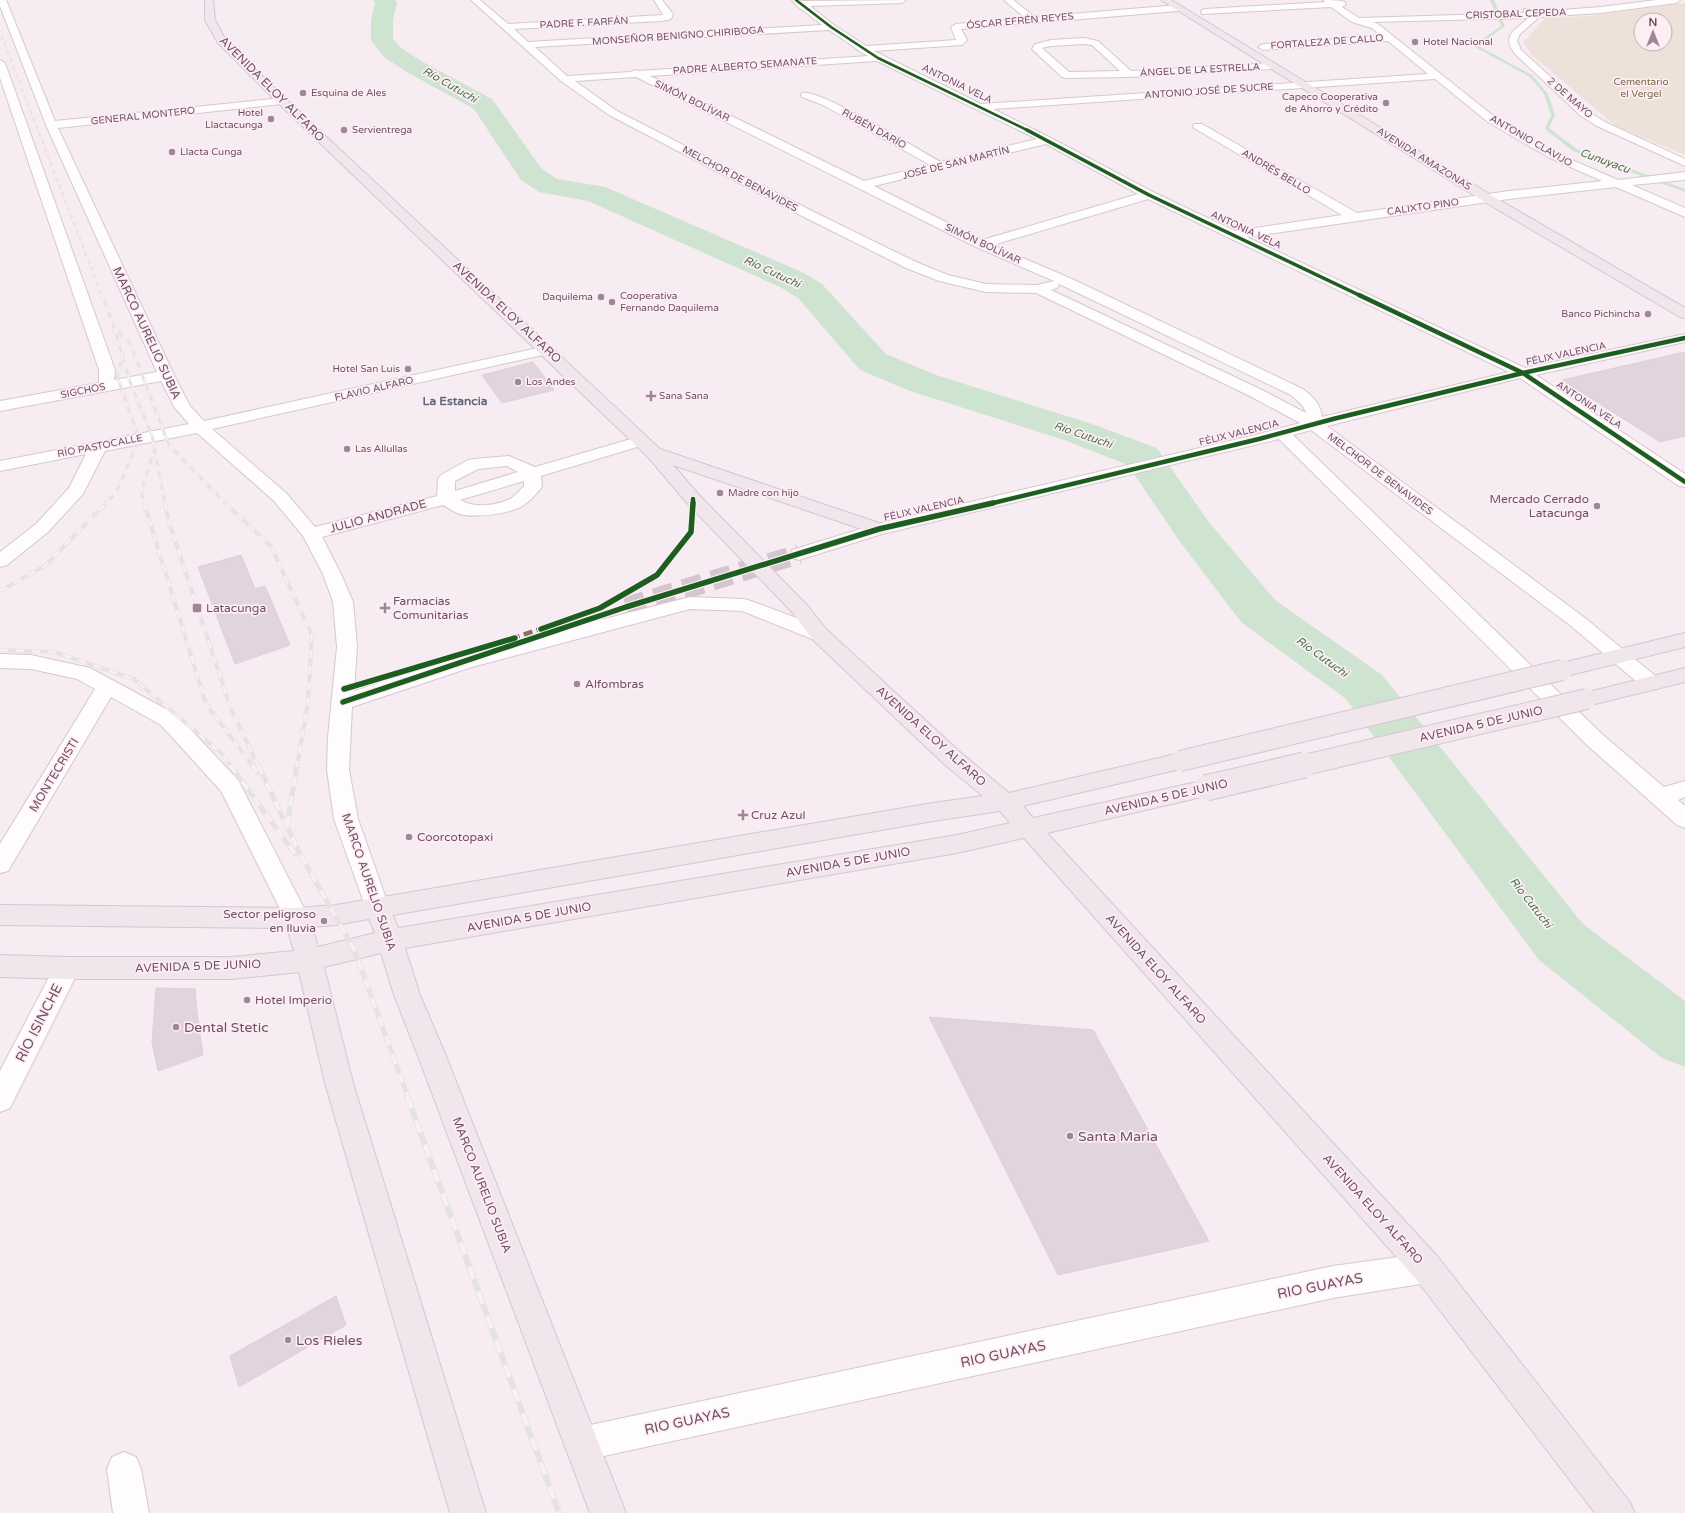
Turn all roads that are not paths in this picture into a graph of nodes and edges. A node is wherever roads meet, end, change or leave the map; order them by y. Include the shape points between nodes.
1 (2, 0) edge
2 (209, 0) edge
3 (475, 0) edge
4 (658, 0) edge
5 (902, 0) edge
6 (1008, 0) edge
7 (1165, 0) edge
8 (1626, 0) edge
9 (1676, 0) edge
10 (798, 2) edge
11 (1330, 2) edge
12 (1351, 2) edge
13 (1182, 4) edge
14 (1523, 8) junction
15 (1364, 11) junction
16 (1206, 12) junction
17 (1510, 12) junction
18 (1479, 13) junction
19 (1346, 14) junction
20 (1533, 14) junction
21 (1032, 19) junction
22 (1375, 23) junction
23 (507, 27) junction
24 (831, 27) junction
25 (1243, 34) dead end
26 (1390, 38) junction
27 (1260, 45) joint
28 (525, 46) junction
29 (862, 49) junction
30 (878, 58) junction
31 (1283, 59) dead end
32 (0, 63) edge
33 (1272, 66) junction
34 (635, 73) junction
35 (1129, 74) junction
36 (1438, 76) junction
37 (565, 79) junction
38 (1306, 80) junction
39 (1323, 84) junction
40 (806, 95) dead end
41 (1343, 96) dead end
42 (282, 101) junction
43 (981, 107) junction
44 (51, 125) junction
45 (1198, 126) dead end
46 (1047, 140) junction
47 (1685, 163) edge
48 (941, 167) junction
49 (1682, 176) edge
50 (1617, 184) junction
51 (864, 185) junction
52 (1496, 187) dead end
53 (1509, 194) junction
54 (1149, 196) junction
55 (1487, 198) junction
56 (1529, 206) dead end
57 (1685, 213) edge
58 (1354, 218) junction
59 (1233, 235) junction
60 (981, 244) junction
61 (1066, 282) junction
62 (1038, 289) junction
63 (1685, 314) edge
64 (1685, 338) edge
65 (547, 350) junction
66 (1524, 373) junction
67 (166, 375) junction
68 (106, 386) junction
69 (0, 406) edge
70 (1314, 424) junction
71 (200, 427) junction
72 (1282, 433) junction
73 (98, 447) junction
74 (648, 447) junction
75 (0, 466) edge
76 (532, 472) junction
77 (1685, 482) edge
78 (445, 499) junction
79 (879, 529) junction
80 (311, 534) junction
81 (799, 554) tunnel mouth
82 (0, 561) edge
83 (626, 607) tunnel mouth
84 (819, 634) junction
85 (1685, 640) edge
86 (1619, 656) junction
87 (0, 661) edge
88 (457, 664) junction
89 (1685, 675) edge
90 (1651, 683) junction
91 (107, 687) junction
92 (343, 702) junction
93 (1685, 789) edge
94 (1660, 797) junction
95 (1005, 802) junction
96 (1685, 819) edge
97 (1030, 829) junction
98 (0, 864) edge
99 (377, 907) junction
100 (0, 915) edge
101 (297, 918) junction
102 (390, 940) junction
103 (309, 960) junction
104 (0, 966) edge
105 (67, 968) junction
106 (0, 1099) edge
107 (1427, 1268) junction
108 (580, 1444) junction
109 (124, 1469) dead end
110 (463, 1511) edge
111 (131, 1513) edge
112 (608, 1513) edge
113 (1617, 1513) edge

1 - 44 street, MARCO AURELIO SUBIA
2 - 42 main road, AVENIDA ELOY ALFARO via 210,20 221,41
3 - 23 street, MELCHOR DE BENAVIDES
4 - 23 street, PADRE F. FARFÁN via 668,17
5 - 10 street
6 - 21 street
7 - 13 main road, AVENIDA AMAZONAS
8 - 14 street, CRISTOBAL CEPEDA
9 - 20 street, CRISTOBAL CEPEDA via 1601,10
10 - 24 street, ANTONIA VELA
11 - 12 street
11 - 16 street
11 - 19 street, ANTONIO CLAVIJO
13 - 16 main road, AVENIDA AMAZONAS
13 - 21 street, ÓSCAR EFRÉN REYES
13 - 33 main road, AVENIDA AMAZONAS
14 - 17 street, CRISTOBAL CEPEDA
14 - 20 street
15 - 18 street, CRISTOBAL CEPEDA
15 - 19 street, CRISTOBAL CEPEDA
15 - 22 street, ANTONIO CLAVIJO
16 - 25 main road, AVENIDA AMAZONAS
17 - 18 street, CRISTOBAL CEPEDA
17 - 20 street, CRISTOBAL CEPEDA
18 - 22 street, CRISTOBAL CEPEDA
19 - 22 street, ANTONIO CLAVIJO via 1355,20
20 - 47 street, 2 DE MAYO via 1534,18 1513,38 1513,47 1518,52 1585,114
21 - 29 street, ÓSCAR EFRÉN REYES via 957,26 962,42 953,44
22 - 26 street, ANTONIO CLAVIJO
23 - 28 street, MELCHOR DE BENAVIDES
24 - 28 street, MONSEÑOR BENIGNO CHIRIBOGA
24 - 29 street, ANTONIA VELA
26 - 27 street, FORTALEZA DE CALLO
26 - 36 street, ANTONIO CLAVIJO
27 - 31 main road
28 - 37 street, MELCHOR DE BENAVIDES
29 - 30 street, ANTONIA VELA
30 - 34 street, PADRE ALBERTO SEMANATE
30 - 43 street, ANTONIA VELA
32 - 68 street via 107,370
33 - 35 street, ÁNGEL DE LA ESTRELLA
33 - 38 main road, AVENIDA AMAZONAS
34 - 37 street, PADRE ALBERTO SEMANATE
34 - 51 street, SIMÓN BOLÍVAR
35 - 35 street, ÁNGEL DE LA ESTRELLA via 1066,75 1038,49 1038,46 1084,41 1095,43
36 - 39 street
36 - 50 street, ANTONIO CLAVIJO via 1492,120 1552,155
37 - 62 street, MELCHOR DE BENAVIDES via 613,113 911,265 974,286 1010,290
38 - 39 main road, AVENIDA AMAZONAS
38 - 43 street, ANTONIO JOSÉ DE SUCRE
38 - 55 main road, AVENIDA AMAZONAS
39 - 41 main road, AVENIDA AMAZONAS
40 - 48 street, RUBÉN DARÍO via 827,103
42 - 44 street, GENERAL MONTERO
42 - 65 main road, AVENIDA ELOY ALFARO
43 - 46 street, ANTONIA VELA
44 - 67 street, MARCO AURELIO SUBIA
45 - 58 street, ANDRÉS BELLO
46 - 48 street, JOSÉ DE SAN MARTÍN
46 - 54 street, ANTONIA VELA
48 - 51 street, JOSÉ DE SAN MARTÍN
49 - 50 street, CALIXTO PINO
50 - 53 street, CALIXTO PINO
50 - 57 street, ANTONIO CLAVIJO
51 - 60 street, SIMÓN BOLÍVAR
52 - 53 main road
53 - 55 street, CALIXTO PINO
53 - 56 main road
54 - 59 street, ANTONIA VELA
54 - 60 street
55 - 58 street, CALIXTO PINO
55 - 63 main road, AVENIDA AMAZONAS
58 - 59 street, CALIXTO PINO
59 - 66 street, ANTONIA VELA
60 - 61 street, SIMÓN BOLÍVAR
61 - 62 street, MELCHOR DE BENAVIDES
61 - 70 street, SIMÓN BOLÍVAR via 1297,392 1310,404 1315,414
62 - 70 street, MELCHOR DE BENAVIDES via 1256,393
64 - 66 street, FÉLIX VALENCIA
65 - 71 street, FLAVIO ALFARO
65 - 74 main road, AVENIDA ELOY ALFARO
66 - 70 street, FÉLIX VALENCIA
66 - 77 street, ANTONIA VELA
67 - 68 street, SIGCHOS
67 - 71 street, MARCO AURELIO SUBIA via 184,408
68 - 69 street, SIGCHOS
70 - 72 street, FÉLIX VALENCIA
70 - 86 street, MELCHOR DE BENAVIDES via 1578,622
71 - 73 street, RÍO PASTOCALLE
71 - 80 street, MARCO AURELIO SUBIA via 280,497
72 - 79 street, FÉLIX VALENCIA
72 - 94 street via 1596,740
73 - 75 street, RÍO PASTOCALLE
73 - 82 street via 77,490 42,528
74 - 76 street, JULIO ANDRADE
74 - 79 main road
74 - 84 main road, AVENIDA ELOY ALFARO via 693,499 800,609
76 - 78 street, JULIO ANDRADE
76 - 78 street via 509,461 474,464 447,479
76 - 78 street via 533,487 517,502 491,510 463,509
78 - 80 street, JULIO ANDRADE
79 - 81 street, FÉLIX VALENCIA
80 - 92 street, MARCO AURELIO SUBIA via 343,602 347,647
83 - 88 street
84 - 88 street via 744,605 690,603
84 - 95 main road, AVENIDA ELOY ALFARO via 952,758
85 - 86 main road
86 - 90 street, MELCHOR DE BENAVIDES
86 - 95 main road, bridge
87 - 91 street via 31,662 83,672
88 - 92 street
89 - 90 main road, AVENIDA 5 DE JUNIO
90 - 97 main road, AVENIDA 5 DE JUNIO, bridge
91 - 98 street, MONTECRISTI
91 - 101 street via 169,720 230,786
92 - 99 street, MARCO AURELIO SUBIA via 339,737 340,784 346,819
93 - 94 street
94 - 96 street
95 - 97 main road, AVENIDA ELOY ALFARO
95 - 99 main road
97 - 102 main road, AVENIDA 5 DE JUNIO via 957,844
97 - 107 main road, AVENIDA ELOY ALFARO
99 - 101 main road via 336,915
99 - 102 main road, MARCO AURELIO SUBIA
100 - 101 main road
101 - 103 main road
102 - 103 main road, AVENIDA 5 DE JUNIO
102 - 108 main road, MARCO AURELIO SUBIA via 407,996
103 - 105 main road, AVENIDA 5 DE JUNIO via 232,968
103 - 110 main road via 339,1083
104 - 105 main road, AVENIDA 5 DE JUNIO
105 - 106 street, RÍO ISINCHE
107 - 108 street, RIO GUAYAS via 1333,1282
107 - 113 main road, AVENIDA ELOY ALFARO
108 - 112 main road, MARCO AURELIO SUBIA
109 - 111 street

